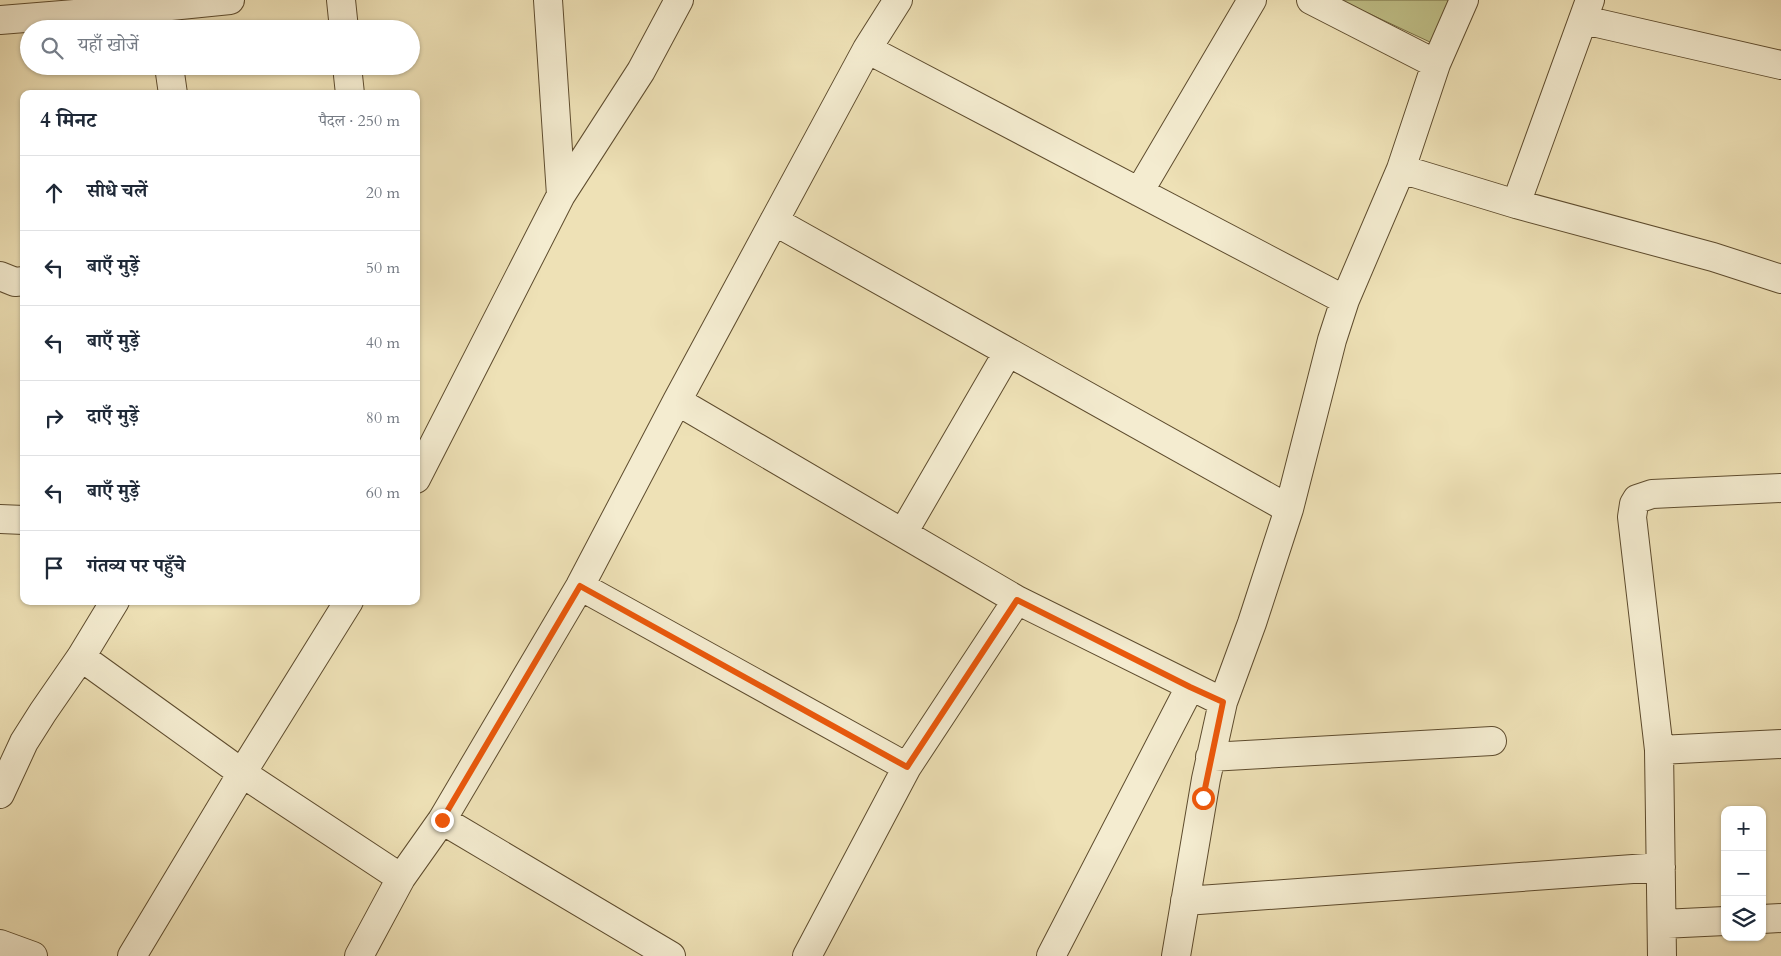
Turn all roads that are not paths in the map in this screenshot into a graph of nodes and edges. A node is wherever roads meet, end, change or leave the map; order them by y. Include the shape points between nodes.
1 (230, 0) edge
2 (341, 0) edge
3 (548, 0) edge
4 (679, 0) edge
5 (898, 0) edge
6 (1252, 0) edge
7 (1312, 0) edge
8 (1464, 0) edge
9 (1587, 10) edge
10 (163, 18) edge
11 (0, 20) edge
12 (343, 20) edge
13 (867, 49) junction
14 (1436, 64) junction
15 (1781, 65) edge
16 (170, 75) edge
17 (348, 75) edge
18 (172, 90) edge
19 (350, 90) edge
20 (1401, 169) junction
21 (1140, 192) junction
22 (561, 196) junction
23 (1516, 204) junction
24 (774, 221) junction
25 (0, 276) edge
26 (1781, 279) edge
27 (20, 281) edge
28 (1346, 300) junction
29 (1008, 352) junction
30 (677, 401) junction
31 (420, 471) edge
32 (1781, 488) edge
33 (1289, 509) junction
34 (0, 519) edge
35 (20, 520) edge
36 (902, 533) junction
37 (580, 586) junction
38 (1017, 600) junction
39 (113, 605) edge
40 (347, 605) edge
41 (81, 657) junction
42 (1190, 687) junction
43 (1223, 702) junction
44 (1492, 740) dead end
45 (1781, 744) edge
46 (1659, 750) junction
47 (1210, 758) junction
48 (907, 767) junction
49 (242, 773) junction
50 (0, 794) edge
51 (442, 820) junction
52 (1661, 867) junction
53 (401, 878) junction
54 (1185, 901) junction
55 (1781, 918) edge
56 (1766, 919) edge
57 (1721, 921) edge
58 (1662, 924) junction
59 (0, 944) edge
60 (33, 956) edge
61 (132, 956) edge
62 (359, 956) edge
63 (670, 956) edge
64 (807, 956) edge
65 (1051, 956) edge
66 (1176, 956) edge
67 (1662, 956) edge

1 - 10 street
2 - 12 street
3 - 22 street
4 - 22 street via 641,71
5 - 13 street
6 - 21 street
7 - 14 street
8 - 14 street
9 - 15 street
9 - 23 street
10 - 11 street
13 - 21 street
13 - 24 street
14 - 20 street
16 - 18 street
17 - 19 street
20 - 23 street
20 - 28 street
21 - 28 street
22 - 31 street
23 - 26 street via 1713,257
24 - 29 street
24 - 30 street
25 - 27 street
28 - 33 street via 1332,340
29 - 33 street
29 - 36 street
30 - 36 street
30 - 37 street
32 - 46 street via 1652,494 1637,499 1634,504 1632,517
33 - 43 street
34 - 35 street
36 - 38 street
37 - 48 street
37 - 51 street
38 - 42 street
38 - 48 street
39 - 41 street
40 - 49 street
41 - 49 street
41 - 50 street via 24,742
42 - 43 street
42 - 65 street
43 - 47 street
44 - 47 street
45 - 46 street
46 - 52 street
47 - 54 street
48 - 64 street
49 - 53 street
49 - 61 street
51 - 53 street
51 - 63 street
52 - 54 street
52 - 58 street
53 - 62 street
54 - 66 street
55 - 56 street
57 - 58 street
58 - 67 street
59 - 60 street

